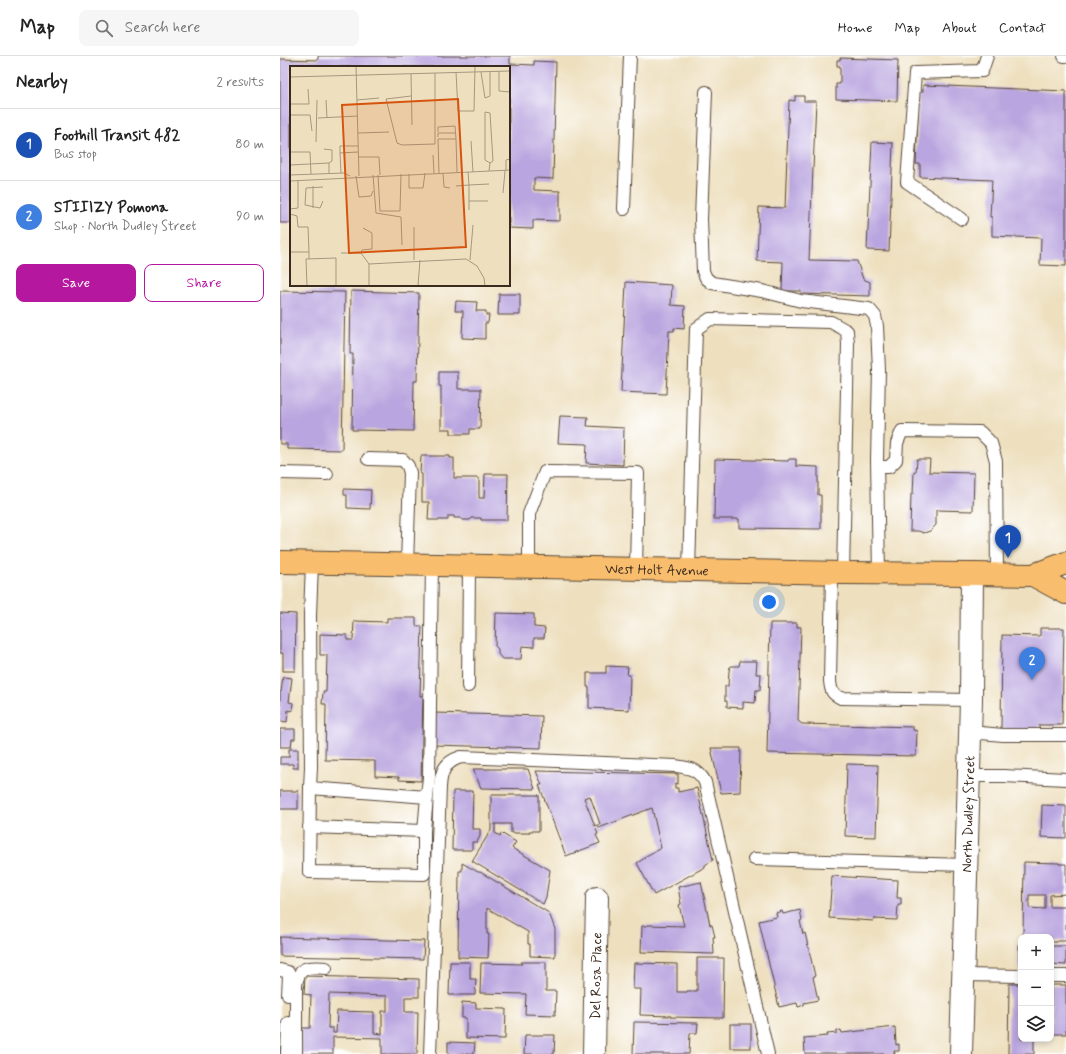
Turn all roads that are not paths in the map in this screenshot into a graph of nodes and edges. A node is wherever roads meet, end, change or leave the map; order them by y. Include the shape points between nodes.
1 (630, 56) edge
2 (987, 56) edge
3 (706, 92) dead end
4 (624, 210) dead end
5 (962, 219) dead end
6 (368, 459) dead end
7 (878, 467) junction
8 (280, 473) edge
9 (327, 474) dead end
10 (280, 562) edge
11 (312, 563) junction
12 (1066, 563) edge
13 (407, 565) junction
14 (432, 565) junction
15 (469, 566) junction
16 (529, 567) junction
17 (636, 569) junction
18 (689, 570) junction
19 (838, 573) junction
20 (879, 574) junction
21 (972, 574) junction
22 (997, 574) junction
23 (1033, 575) junction
24 (1066, 593) edge
25 (468, 686) dead end
26 (971, 700) junction
27 (970, 732) junction
28 (1066, 735) edge
29 (969, 776) junction
30 (1066, 779) edge
31 (310, 788) junction
32 (427, 796) junction
33 (310, 827) junction
34 (424, 831) junction
35 (754, 859) dead end
36 (966, 865) junction
37 (597, 898) dead end
38 (326, 968) dead end
39 (280, 970) edge
40 (963, 975) junction
41 (1018, 976) edge
42 (1054, 976) edge
43 (1066, 976) edge
44 (287, 1054) edge
45 (296, 1054) edge
46 (430, 1054) edge
47 (594, 1054) edge
48 (768, 1054) edge
49 (960, 1054) edge

1 - 4 lane
2 - 5 lane via 982,71 915,73 907,182
3 - 7 lane via 701,219 703,271 706,278 712,283 762,291 801,301 869,309 875,316 877,326
6 - 13 lane via 402,460 408,466 410,472
7 - 20 lane
7 - 22 lane via 889,467 896,460 897,443 902,431 980,432 991,443 996,461
8 - 9 lane
10 - 11 main road, West Holt Avenue
11 - 13 main road, West Holt Avenue
11 - 31 lane
12 - 23 main road, West Holt Avenue
13 - 14 main road, West Holt Avenue
14 - 15 main road, West Holt Avenue
14 - 32 lane
15 - 16 main road, West Holt Avenue
15 - 25 lane
16 - 17 main road, West Holt Avenue
16 - 17 lane via 529,514 545,472 638,473
17 - 18 main road, West Holt Avenue
18 - 19 main road, West Holt Avenue
18 - 19 lane via 696,329 710,318 831,322 847,331
19 - 20 main road, West Holt Avenue
19 - 26 lane via 830,681 831,689 836,695 841,698
20 - 21 main road, West Holt Avenue
21 - 22 main road, West Holt Avenue
21 - 26 street, North Dudley Street
22 - 23 main road, West Holt Avenue
23 - 24 main road, West Holt Avenue
26 - 27 street, North Dudley Street
27 - 28 lane
27 - 29 street, North Dudley Street
29 - 30 lane
29 - 36 street, North Dudley Street
31 - 32 lane
31 - 33 lane
32 - 34 lane
33 - 34 lane
33 - 34 lane via 309,872 424,874
35 - 36 lane
36 - 40 street, North Dudley Street
37 - 47 street, Del Rosa Place
38 - 45 lane via 308,967 298,975
39 - 44 lane via 288,972 289,975
40 - 41 lane
40 - 49 street, North Dudley Street
42 - 43 lane
46 - 48 lane via 441,777 448,764 460,757 676,766 689,768 699,774 705,782

